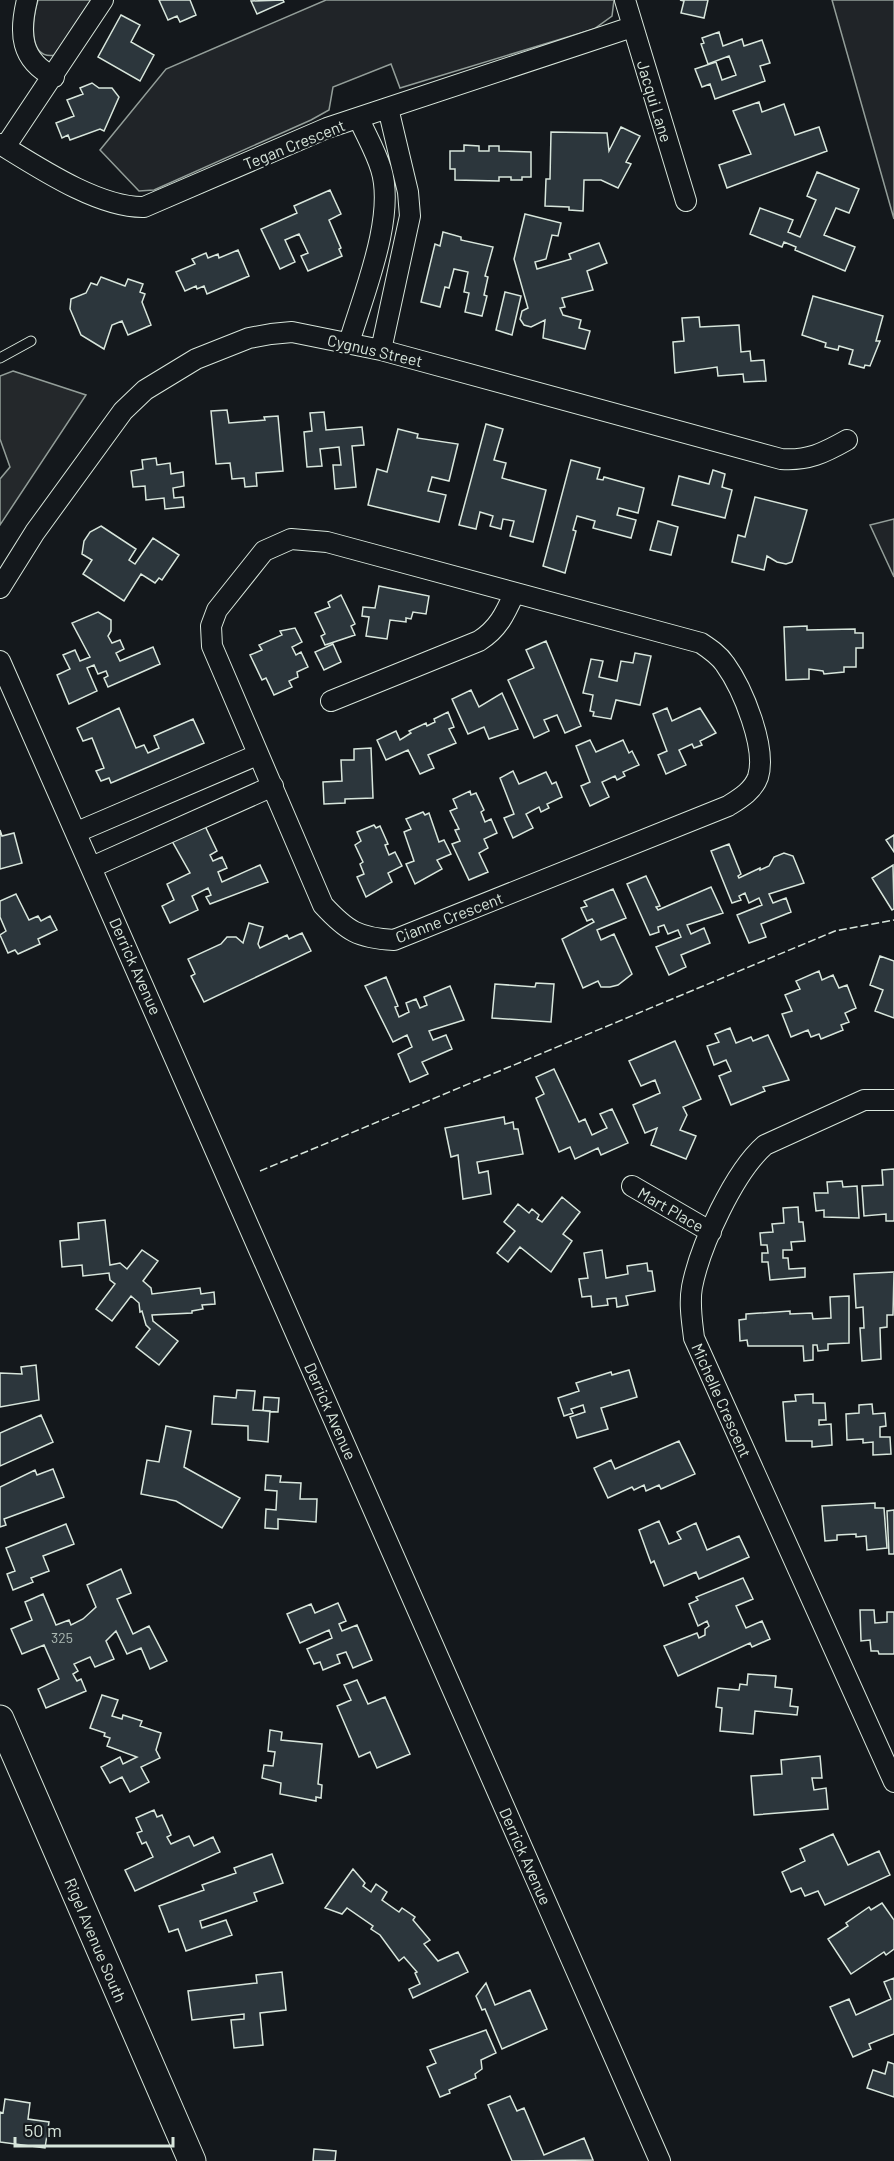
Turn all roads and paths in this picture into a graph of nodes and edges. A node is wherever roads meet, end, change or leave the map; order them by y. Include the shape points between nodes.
1 (27, 0) edge
2 (103, 0) edge
3 (625, 0) edge
4 (632, 27) junction
5 (54, 77) junction
6 (388, 108) junction
7 (359, 119) junction
8 (2, 146) edge
9 (686, 201) dead end
10 (31, 341) dead end
11 (349, 343) junction
12 (381, 350) junction
13 (0, 358) edge
14 (847, 440) dead end
15 (0, 588) edge
16 (514, 594) junction
17 (0, 661) edge
18 (331, 701) dead end
19 (258, 755) junction
20 (273, 786) junction
21 (76, 832) junction
22 (92, 867) junction
23 (894, 1101) edge
24 (632, 1186) dead end
25 (711, 1232) junction
26 (0, 1719) edge
27 (894, 1782) edge
28 (192, 2161) edge
29 (660, 2161) edge

1 - 5 street via 22,36 35,68
2 - 5 street
3 - 4 street, Jacqui Lane
4 - 6 street, Tegan Crescent
4 - 9 street, Jacqui Lane
5 - 8 street
6 - 7 street, Tegan Crescent
6 - 12 street via 410,216
7 - 8 street, Tegan Crescent via 327,128 144,207 125,207 102,200
7 - 11 street via 381,170 386,197 385,219
10 - 13 lane
11 - 12 street, Cygnus Street
11 - 15 street, Cygnus Street via 291,332 249,338 196,359 145,390 123,411 35,532
12 - 14 street, Cygnus Street via 781,459 816,457
16 - 18 street via 499,624 479,641
16 - 19 street, Cianne Crescent via 314,539 291,539 272,545 217,610 211,626 218,664
16 - 20 street, Cianne Crescent via 688,638 715,652 744,701 758,741 761,759 757,779 745,795 728,806 393,940 370,939 345,929 323,905
17 - 21 street, Derrick Avenue
19 - 20 street, Cianne Crescent
19 - 21 street
20 - 22 street
21 - 22 street, Derrick Avenue
22 - 29 street, Derrick Avenue
23 - 25 street, Michelle Crescent via 864,1100 765,1145 745,1166
24 - 25 street, Mart Place
25 - 27 street, Michelle Crescent via 692,1287 694,1338
26 - 28 main road, Rigel Avenue South

